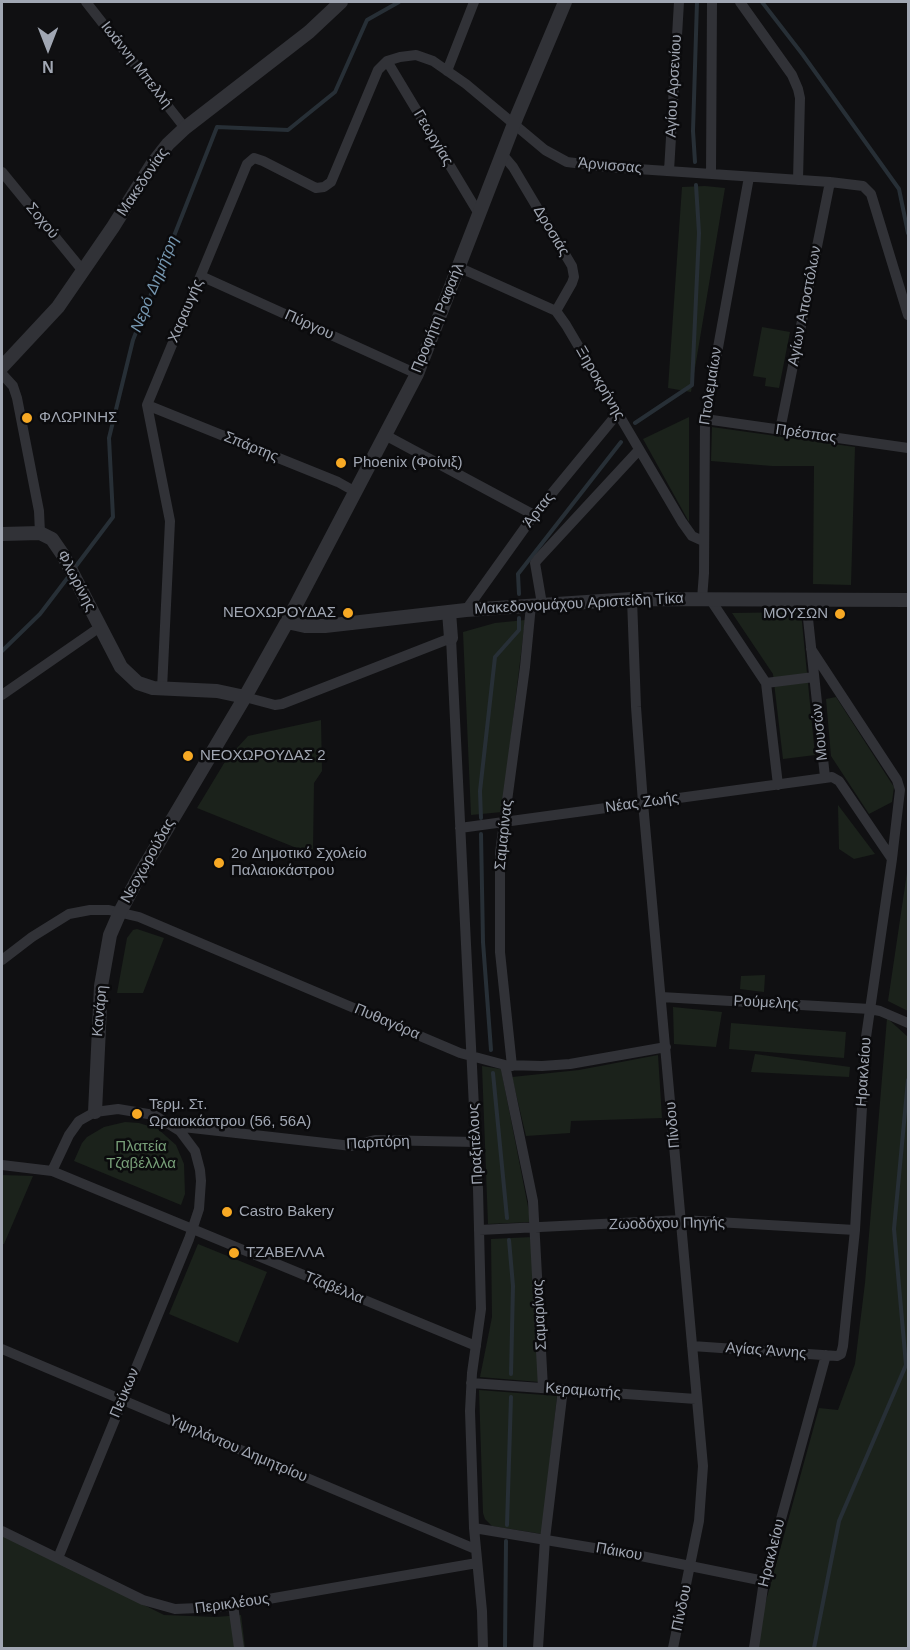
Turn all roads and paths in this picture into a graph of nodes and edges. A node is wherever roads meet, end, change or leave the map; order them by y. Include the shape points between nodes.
1 (86, 2) edge
2 (341, 2) edge
3 (474, 2) edge
4 (565, 2) edge
5 (679, 2) edge
6 (712, 2) edge
7 (740, 2) edge
8 (387, 61) junction
9 (447, 71) junction
10 (514, 123) junction
11 (185, 128) junction
12 (502, 154) junction
13 (669, 171) junction
14 (2, 172) edge
15 (711, 174) junction
16 (749, 177) junction
17 (798, 180) junction
18 (830, 182) junction
19 (479, 214) junction
20 (458, 267) junction
21 (83, 271) junction
22 (201, 276) junction
23 (556, 311) junction
24 (909, 315) edge
25 (2, 367) edge
26 (2, 374) edge
27 (417, 374) junction
28 (147, 405) junction
29 (618, 413) junction
30 (705, 419) junction
31 (780, 430) junction
32 (385, 435) junction
33 (909, 448) edge
34 (638, 451) junction
35 (354, 491) junction
36 (534, 515) junction
37 (40, 533) junction
38 (2, 534) edge
39 (703, 541) junction
40 (632, 599) junction
41 (706, 599) junction
42 (806, 600) junction
43 (909, 600) edge
44 (536, 604) junction
45 (466, 610) junction
46 (449, 612) junction
47 (287, 622) junction
48 (100, 627) junction
49 (450, 638) junction
50 (811, 649) junction
51 (814, 677) junction
52 (766, 683) junction
53 (162, 689) junction
54 (2, 695) edge
55 (245, 697) junction
56 (825, 777) junction
57 (778, 785) junction
58 (900, 790) joint
59 (643, 803) junction
60 (504, 823) junction
61 (460, 828) junction
62 (892, 859) junction
63 (120, 912) junction
64 (2, 960) edge
65 (661, 997) junction
66 (870, 1009) junction
67 (909, 1023) edge
68 (666, 1047) junction
69 (472, 1057) junction
70 (509, 1065) junction
71 (94, 1112) junction
72 (173, 1126) junction
73 (476, 1142) junction
74 (2, 1165) edge
75 (52, 1171) junction
76 (682, 1220) junction
77 (536, 1228) junction
78 (193, 1229) junction
79 (479, 1230) junction
80 (855, 1230) junction
81 (476, 1346) junction
82 (692, 1346) junction
83 (2, 1349) edge
84 (826, 1355) junction
85 (840, 1355) joint
86 (471, 1383) junction
87 (543, 1388) junction
88 (563, 1389) junction
89 (696, 1399) junction
90 (123, 1401) junction
91 (474, 1528) junction
92 (2, 1531) edge
93 (545, 1539) junction
94 (475, 1549) junction
95 (58, 1558) junction
96 (477, 1563) junction
97 (691, 1566) junction
98 (764, 1581) junction
99 (233, 1605) junction
100 (239, 1648) edge
101 (483, 1648) edge
102 (538, 1648) edge
103 (673, 1648) edge
104 (754, 1648) edge

1 - 11 street, Ιωάννη Μπελλή
2 - 11 street, Μακεδονίας via 309,32
3 - 9 street
4 - 10 street, Προφήτη Ραφαήλ
5 - 13 street, Αγίου Αρσενίου
6 - 15 street
7 - 17 street via 798,89
8 - 9 street, Άρνισσας via 420,55
8 - 19 street, Γεωργίας
8 - 22 street, Χαραυγής via 378,70 331,182 316,188 263,161 254,158 247,164
9 - 10 street, Άρνισσας
10 - 12 street, Προφήτη Ραφαήλ
10 - 13 street, Άρνισσας via 545,150 567,162
11 - 21 street, Μακεδονίας via 153,163
12 - 19 street, Προφήτη Ραφαήλ
12 - 23 street, Δροσιάς via 572,266 572,283
13 - 15 street, Άρνισσας
14 - 21 street, Σοχού
15 - 16 street, Άρνισσας
16 - 17 street, Άρνισσας
16 - 30 street, Πτολεμαίων
17 - 18 street, Άρνισσας
18 - 24 street, Άρνισσας via 868,189
18 - 31 street, Αγίων Αποστόλων
19 - 20 street, Προφήτη Ραφαήλ
20 - 23 street
20 - 27 street, Προφήτη Ραφαήλ
21 - 25 street, Μακεδονίας via 58,307
22 - 27 street, Πύργου
22 - 28 street, Χαραυγής
23 - 29 street, Ξηροκρήνης
26 - 37 street via 17,398
27 - 32 street, Προφήτη Ραφαήλ
28 - 35 street, Σπάρτης
28 - 53 street via 170,522
29 - 34 street, Ξηροκρήνης
29 - 36 street, Άρτας
30 - 31 street, Πρέσπας
30 - 39 street, Πτολεμαίων
31 - 33 street, Πρέσπας
32 - 35 street, Προφήτη Ραφαήλ
32 - 36 street
34 - 39 street, Ξηροκρήνης via 689,533
34 - 44 street, Άρτας via 538,559
35 - 47 street, Προφήτη Ραφαήλ
36 - 45 street, Άρτας
37 - 38 street
37 - 48 street, Φλωρίνης via 52,539 63,555
39 - 41 street, Πτολεμαίων
40 - 41 street, Μακεδονομάχου Αριστείδη Τίκα
40 - 44 street, Μακεδονομάχου Αριστείδη Τίκα
40 - 59 street, Πίνδου
41 - 42 street, Μακεδονομάχου Αριστείδη Τίκα
41 - 52 street
42 - 43 street, Μακεδονομάχου Αριστείδη Τίκα
42 - 50 street, Μουσών
44 - 45 street, Μακεδονομάχου Αριστείδη Τίκα
44 - 60 street, Σαμαρίνας
45 - 46 street, Μακεδονομάχου Αριστείδη Τίκα
46 - 47 street, Μακεδονομάχου Αριστείδη Τίκα via 325,626
46 - 49 street
47 - 55 street, Νεοχωρούδας
48 - 53 street, Φλωρίνης via 129,676 145,686
48 - 54 street
49 - 55 street via 282,704
49 - 61 street, Πραξιτέλους
50 - 51 street, Μουσών
50 - 58 street, Μουσών
51 - 52 street
51 - 56 street, Μουσών
52 - 57 street
53 - 55 street, Φλωρίνης via 218,691
55 - 63 street, Νεοχωρούδας
56 - 57 street, Νέας Ζωής
56 - 62 street, Μουσών via 840,781
57 - 59 street, Νέας Ζωής
58 - 62 street, Ηρακλείου
59 - 60 street, Νέας Ζωής
59 - 65 street, Πίνδου
60 - 61 street, Νέας Ζωής
60 - 70 street, Σαμαρίνας via 500,853 500,952
61 - 69 street, Πραξιτέλους
62 - 66 street, Ηρακλείου
63 - 64 street, Νεοχωρούδας via 90,910 69,914
63 - 69 street, Πυθαγόρα
63 - 71 street, Κανάρη via 101,986
65 - 66 street, Ρούμελης
65 - 68 street, Πίνδου
66 - 67 street, Ρούμελης
66 - 80 street, Ηρακλείου
68 - 70 street, Πυθαγόρα via 562,1065
68 - 76 street, Πίνδου
69 - 70 street, Πυθαγόρα
69 - 73 street, Πραξιτέλους
70 - 77 street, Σαμαρίνας
71 - 72 street via 141,1112
71 - 75 street via 72,1129
72 - 73 street, Παρπόρη via 352,1146 375,1140
72 - 78 street via 190,1143 200,1170 199,1209
73 - 79 street, Πραξιτέλους
74 - 75 street, Τζαβέλλα
75 - 78 street, Τζαβέλλα
76 - 77 street, Ζωοδόχου Πηγής
76 - 80 street, Ζωοδόχου Πηγής
76 - 82 street, Πίνδου
77 - 79 street, Ζωοδόχου Πηγής
77 - 87 street, Σαμαρίνας
78 - 81 street, Τζαβέλλα
78 - 90 street, Πεύκων
79 - 81 street, Πραξιτέλους via 481,1309
80 - 85 street, Ηρακλείου
81 - 86 street, Πραξιτέλους
82 - 84 street, Αγίας Άννης
82 - 89 street, Πίνδου
83 - 90 street, Υψηλάντου Δημητρίου
84 - 85 street, Αγίας Άννης
84 - 98 street, Ηρακλείου
86 - 87 street, Κεραμωτής
86 - 91 street, Πραξιτέλους
87 - 88 street, Κεραμωτής
88 - 89 street, Κεραμωτής
88 - 93 street
89 - 97 street, Πίνδου via 703,1481
90 - 94 street, Υψηλάντου Δημητρίου
90 - 95 street, Πεύκων
91 - 93 street, Πάικου
91 - 94 street, Πραξιτέλους
92 - 95 street, Περικλέους
93 - 97 street, Πάικου
93 - 102 street
94 - 96 street, Πραξιτέλους
95 - 99 street, Περικλέους via 163,1607 200,1609
96 - 99 street, Περικλέους
96 - 101 street, Πραξιτέλους
97 - 98 street, Πάικου
97 - 103 street, Πίνδου
98 - 104 street, Ηρακλείου
99 - 100 street

